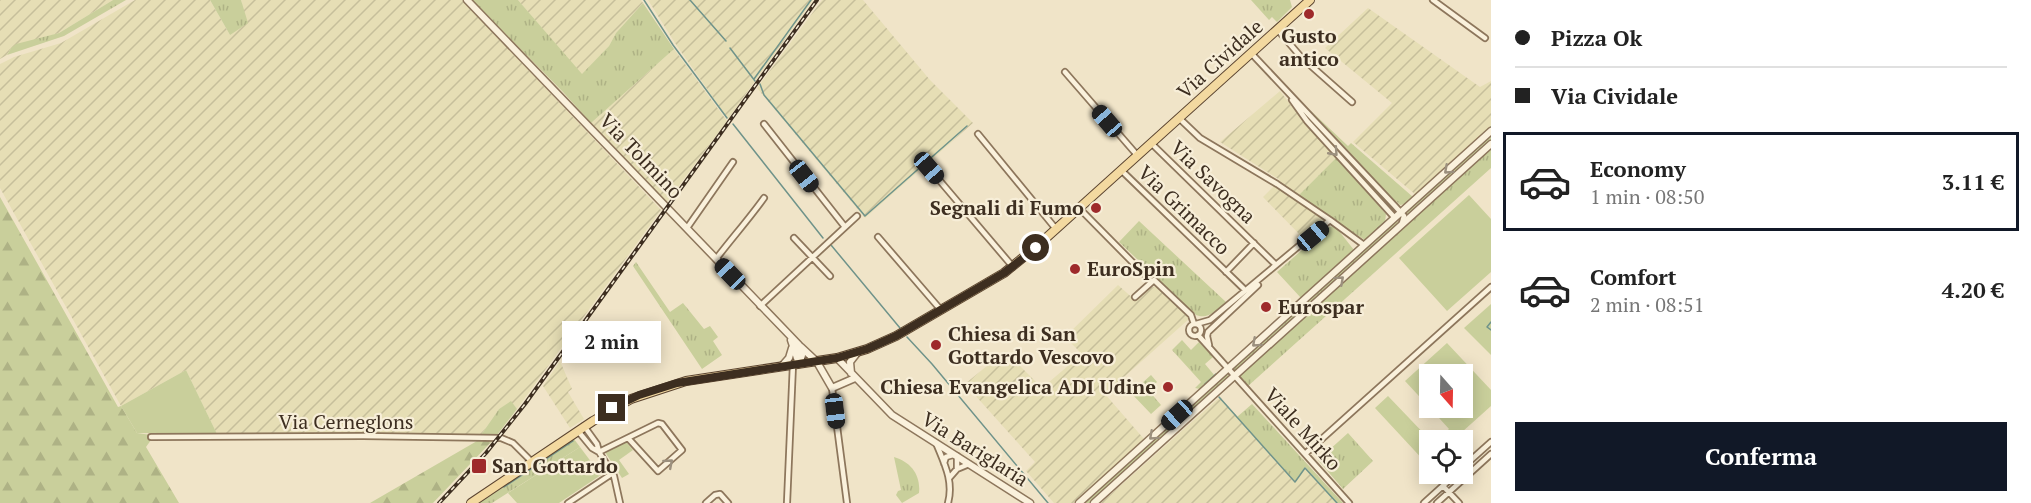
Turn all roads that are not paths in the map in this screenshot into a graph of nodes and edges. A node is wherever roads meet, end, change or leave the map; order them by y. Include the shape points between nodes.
1 (467, 0) edge
2 (1310, 0) edge
3 (1433, 0) edge
4 (1277, 29) junction
5 (1485, 38) dead end
6 (1251, 53) junction
7 (1065, 72) dead end
8 (1287, 93) junction
9 (1352, 102) dead end
10 (1179, 118) junction
11 (764, 124) dead end
12 (1491, 131) edge
13 (978, 134) dead end
14 (1151, 143) junction
15 (1491, 144) edge
16 (1137, 155) junction
17 (733, 162) dead end
18 (929, 168) dead end
19 (1121, 170) junction
20 (764, 198) dead end
21 (1079, 208) junction
22 (1401, 213) junction
23 (857, 216) dead end
24 (1395, 218) junction
25 (1330, 220) junction
26 (845, 227) junction
27 (687, 228) junction
28 (1056, 229) junction
29 (878, 237) dead end
30 (794, 238) dead end
31 (1388, 238) junction
32 (1254, 243) junction
33 (1364, 245) junction
34 (813, 257) junction
35 (1240, 257) joint
36 (716, 259) junction
37 (1276, 265) junction
38 (1013, 267) junction
39 (1226, 272) junction
40 (830, 276) dead end
41 (1152, 282) junction
42 (1491, 287) edge
43 (1243, 288) dead end
44 (1135, 297) dead end
45 (760, 306) junction
46 (940, 309) junction
47 (1195, 324) junction
48 (1198, 335) junction
49 (796, 345) junction
50 (1211, 349) junction
51 (859, 352) junction
52 (837, 358) junction
53 (817, 362) junction
54 (796, 364) junction
55 (782, 366) junction
56 (1228, 369) junction
57 (853, 376) junction
58 (1234, 376) junction
59 (832, 388) junction
60 (581, 428) junction
61 (151, 437) dead end
62 (628, 438) junction
63 (1491, 442) edge
64 (936, 443) junction
65 (599, 452) junction
66 (1305, 454) junction
67 (1491, 454) edge
68 (957, 456) junction
69 (1473, 458) edge
70 (1485, 459) junction
71 (532, 462) junction
72 (944, 464) junction
73 (969, 465) junction
74 (1491, 466) edge
75 (957, 469) junction
76 (613, 473) junction
77 (949, 477) junction
78 (1443, 486) joint
79 (1449, 492) junction
80 (471, 503) edge
81 (569, 503) edge
82 (620, 503) edge
83 (706, 503) edge
84 (728, 503) edge
85 (787, 503) edge
86 (847, 503) edge
87 (948, 503) edge
88 (1030, 503) edge
89 (1079, 503) edge
90 (1094, 503) edge
91 (1350, 503) edge
92 (1424, 503) edge
93 (1437, 503) edge
94 (1459, 503) edge

1 - 27 street, Via Tolmino
2 - 4 main road, Via Cividale
3 - 5 street
4 - 6 main road, Via Cividale
4 - 9 street via 1301,57
6 - 8 street
6 - 10 main road, Via Cividale
7 - 16 street
8 - 22 street
8 -> 24 street via 1307,122
10 - 14 main road, Via Cividale
10 - 25 street, Via Cividale via 1200,138
11 - 26 street
12 -> 22 street
13 - 28 street
14 - 16 main road, Via Cividale
14 - 32 street, Via Savogna
15 - 31 street
16 - 19 main road, Via Cividale
17 - 27 street
18 - 38 street
19 - 21 main road, Via Cividale
19 - 39 street, Via Grimacco
20 - 36 street
21 - 28 main road, Via Cividale
21 - 41 street
22 - 24 street
22 - 31 street via 1403,220
23 - 26 street
24 - 33 street
25 - 33 street, Via Cividale
25 - 37 street
26 - 34 street
27 - 36 street, Via Tolmino
28 - 38 main road, Via Cividale
29 - 46 street
30 - 34 street
58 -> 31 street
32 - 35 street, Via Savogna
32 - 37 street, Via Savogna
33 -> 56 street
34 - 40 street
34 - 45 street
35 - 39 street, Via Grimacco
36 - 45 street, Via Tolmino
37 - 47 street via 1210,320
37 - 50 street via 1208,332
38 - 46 main road, Via Cividale
39 - 43 street, Via Grimacco
41 - 44 street
41 - 47 street via 1191,315
42 - 66 street
45 - 49 street, Via Tolmino
46 - 51 main road, Via Cividale
47 - 48 street via 1201,328
47 - 48 street via 1190,332
48 - 50 street, Viale Mirko
49 - 53 street, Via Tolmino
49 - 54 street, Via Tolmino
49 - 55 street
50 - 56 street, Viale Mirko
51 - 52 main road, Via Cividale
51 - 57 street via 849,362
52 - 53 main road, Via Cividale
52 - 57 street, Via Bariglaria
53 - 54 main road, Via Cividale
53 - 59 street, Via Tolmino
54 - 55 main road, Via Cividale
54 - 85 street
55 - 60 main road, Via Cividale via 665,386 621,403
56 - 58 street, Viale Mirko
56 -> 89 street
57 - 59 street
57 - 64 street, Via Bariglaria via 889,413
58 - 66 street, Viale Mirko
58 - 90 street
59 - 86 street
60 - 65 street via 592,448
60 - 71 main road, Via Cividale
61 - 71 street, Via Cerneglons via 498,438 513,443
62 -> 62 street via 658,471 682,450 661,423
62 - 65 street
63 - 69 street
64 - 68 street, Via Bariglaria
64 - 72 street
65 - 76 street
66 - 91 street, Viale Mirko
67 - 70 street
68 - 72 street via 946,457
68 - 73 street, Via Bariglaria
68 - 75 street
70 - 74 street
70 - 79 street
71 - 80 main road, Via Cividale
72 - 77 street
73 - 75 street
73 - 88 street, Via Bariglaria
75 - 77 street
76 - 81 street
76 - 82 street
77 - 87 street
78 - 79 street
78 - 92 street
79 - 93 street
79 - 94 street
83 - 84 street via 717,494

